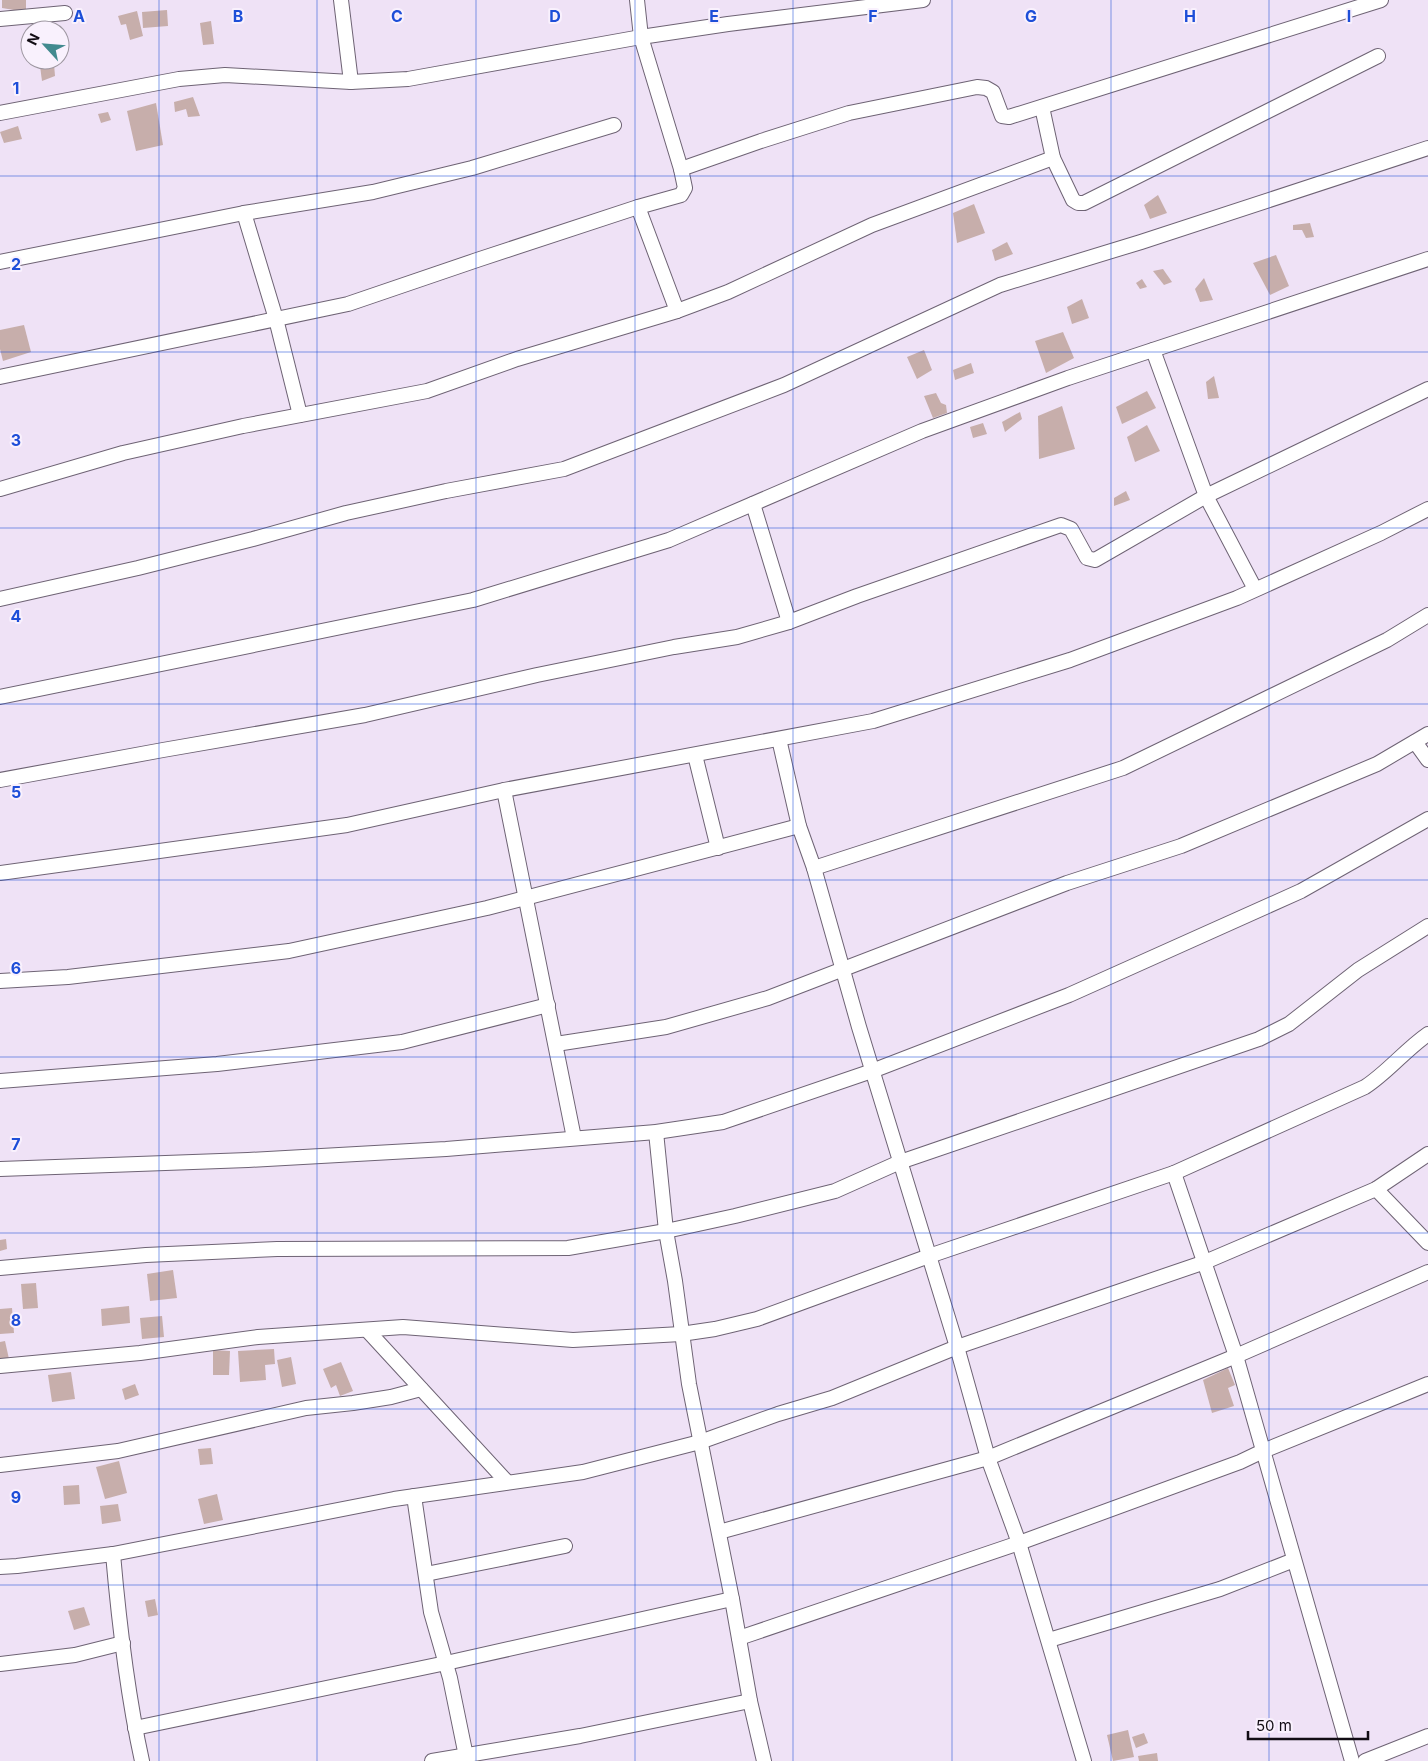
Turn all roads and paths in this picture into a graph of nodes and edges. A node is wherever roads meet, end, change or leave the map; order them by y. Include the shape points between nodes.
1 (341, 0) edge
2 (638, 0) edge
3 (923, 0) edge
4 (1381, 0) edge
5 (65, 13) dead end
6 (0, 19) edge
7 (641, 36) junction
8 (1378, 56) dead end
9 (351, 82) junction
10 (1042, 107) junction
11 (0, 113) edge
12 (614, 125) dead end
13 (1428, 148) edge
14 (1054, 158) junction
15 (681, 169) junction
16 (638, 207) junction
17 (244, 213) junction
18 (1428, 259) edge
19 (0, 262) edge
20 (677, 311) junction
21 (276, 319) junction
22 (1153, 350) junction
23 (0, 376) edge
24 (1428, 389) edge
25 (300, 415) junction
26 (0, 489) edge
27 (1206, 496) junction
28 (754, 504) junction
29 (1428, 509) edge
30 (1255, 589) junction
31 (0, 598) edge
32 (1428, 615) edge
33 (789, 622) junction
34 (0, 697) edge
35 (1428, 734) edge
36 (779, 739) junction
37 (1415, 742) junction
38 (695, 756) junction
39 (1428, 760) edge
40 (0, 780) edge
41 (504, 790) junction
42 (1428, 819) edge
43 (800, 826) junction
44 (718, 848) junction
45 (814, 868) junction
46 (0, 873) edge
47 (526, 897) junction
48 (1428, 926) edge
49 (843, 970) junction
50 (0, 981) edge
51 (548, 1005) junction
52 (1428, 1034) edge
53 (556, 1044) junction
54 (872, 1071) junction
55 (0, 1081) edge
56 (656, 1132) junction
57 (574, 1138) junction
58 (1428, 1154) edge
59 (900, 1162) junction
60 (0, 1169) edge
61 (1174, 1172) junction
62 (1376, 1189) junction
63 (666, 1231) junction
64 (1428, 1243) edge
65 (929, 1256) junction
66 (1204, 1262) junction
67 (0, 1268) edge
68 (1428, 1272) edge
69 (367, 1330) junction
70 (681, 1334) junction
71 (957, 1347) junction
72 (1236, 1356) junction
73 (0, 1366) edge
74 (1428, 1384) edge
75 (421, 1389) junction
76 (700, 1442) junction
77 (1263, 1451) junction
78 (988, 1458) junction
79 (0, 1465) edge
80 (507, 1482) junction
81 (414, 1496) junction
82 (719, 1532) junction
83 (1019, 1542) junction
84 (565, 1546) dead end
85 (113, 1554) junction
86 (1294, 1560) junction
87 (0, 1567) edge
88 (426, 1574) junction
89 (732, 1599) junction
90 (739, 1638) junction
91 (1049, 1640) junction
92 (123, 1643) junction
93 (446, 1663) junction
94 (0, 1664) edge
95 (750, 1702) junction
96 (135, 1728) junction
97 (1428, 1736) edge
98 (466, 1758) edge
99 (142, 1761) edge
100 (432, 1761) edge
101 (764, 1761) edge
102 (1084, 1761) edge
103 (1352, 1761) edge
104 (1365, 1761) edge

1 - 9 street
2 - 7 street
3 - 7 street
4 - 10 street
5 - 6 street
7 - 9 street via 408,79
7 - 15 street
8 - 14 street via 1084,202 1073,200
9 - 11 street via 225,75 179,79
10 - 14 street
10 - 15 street via 1009,117 1002,116 993,92 977,87 849,113
12 - 17 street via 472,168 382,190
13 - 31 street via 1000,285 784,386 564,469 346,513 147,566
14 - 20 street via 872,225 728,292
15 - 16 street via 685,188 681,195
16 - 20 street
16 - 21 street via 348,304
17 - 19 street
17 - 21 street
18 - 22 street
20 - 25 street via 517,359 427,391
21 - 23 street
21 - 25 street
22 - 27 street
22 - 28 street via 922,431
24 - 27 street
25 - 26 street via 123,453
27 - 30 street
27 - 33 street via 1095,560 1087,558 1071,529 1061,526
28 - 33 street
28 - 34 street via 669,540 474,600
29 - 30 street
30 - 36 street via 1070,660 873,721
32 - 45 street via 1387,640 1123,768
33 - 40 street via 737,637 557,671 365,716
35 - 37 street
36 - 38 street
36 - 43 street
37 - 39 street
37 - 49 street via 1377,764 1181,846 1067,883
38 - 41 street
38 - 44 street
41 - 46 street via 348,825
41 - 47 street
42 - 54 street via 1284,899 1069,996
43 - 44 street
43 - 45 street
44 - 47 street
45 - 49 street
47 - 50 street via 289,951
47 - 51 street
48 - 59 street via 1358,970 1289,1024 1259,1039
49 - 53 street via 768,998 666,1027
49 - 54 street
51 - 53 street
51 - 55 street via 402,1042 217,1064
52 - 61 street via 1365,1088
53 - 57 street
54 - 56 street via 723,1122
54 - 59 street
56 - 57 street
56 - 63 street
57 - 60 street via 248,1160
58 - 62 street
59 - 63 street via 835,1191
59 - 65 street
61 - 65 street
61 - 66 street
62 - 64 street
62 - 66 street
63 - 67 street via 568,1248 277,1249 146,1255
63 - 70 street
65 - 70 street via 757,1319
65 - 71 street
66 - 71 street
66 - 72 street
68 - 72 street
69 - 70 street via 402,1327 573,1340
69 - 73 street via 258,1337
69 - 75 street
70 - 76 street
71 - 76 street via 832,1398
71 - 78 street
72 - 77 street
72 - 78 street
74 - 77 street
75 - 79 street via 306,1408 118,1451
75 - 80 street
76 - 80 street via 583,1472
76 - 82 street
77 - 83 street
77 - 86 street
78 - 82 street
78 - 83 street
80 - 81 street
81 - 85 street
81 - 88 street
82 - 89 street
83 - 90 street
83 - 91 street
84 - 88 street
85 - 87 street
85 - 92 street
86 - 91 street via 1220,1590
86 - 103 street
88 - 93 street via 431,1612
89 - 90 street
89 - 93 street
90 - 95 street
91 - 102 street
92 - 94 street via 75,1655
92 - 96 street
93 - 96 street
93 - 98 street
95 - 98 street
95 - 101 street
96 - 99 street
97 - 104 street
98 - 100 street

